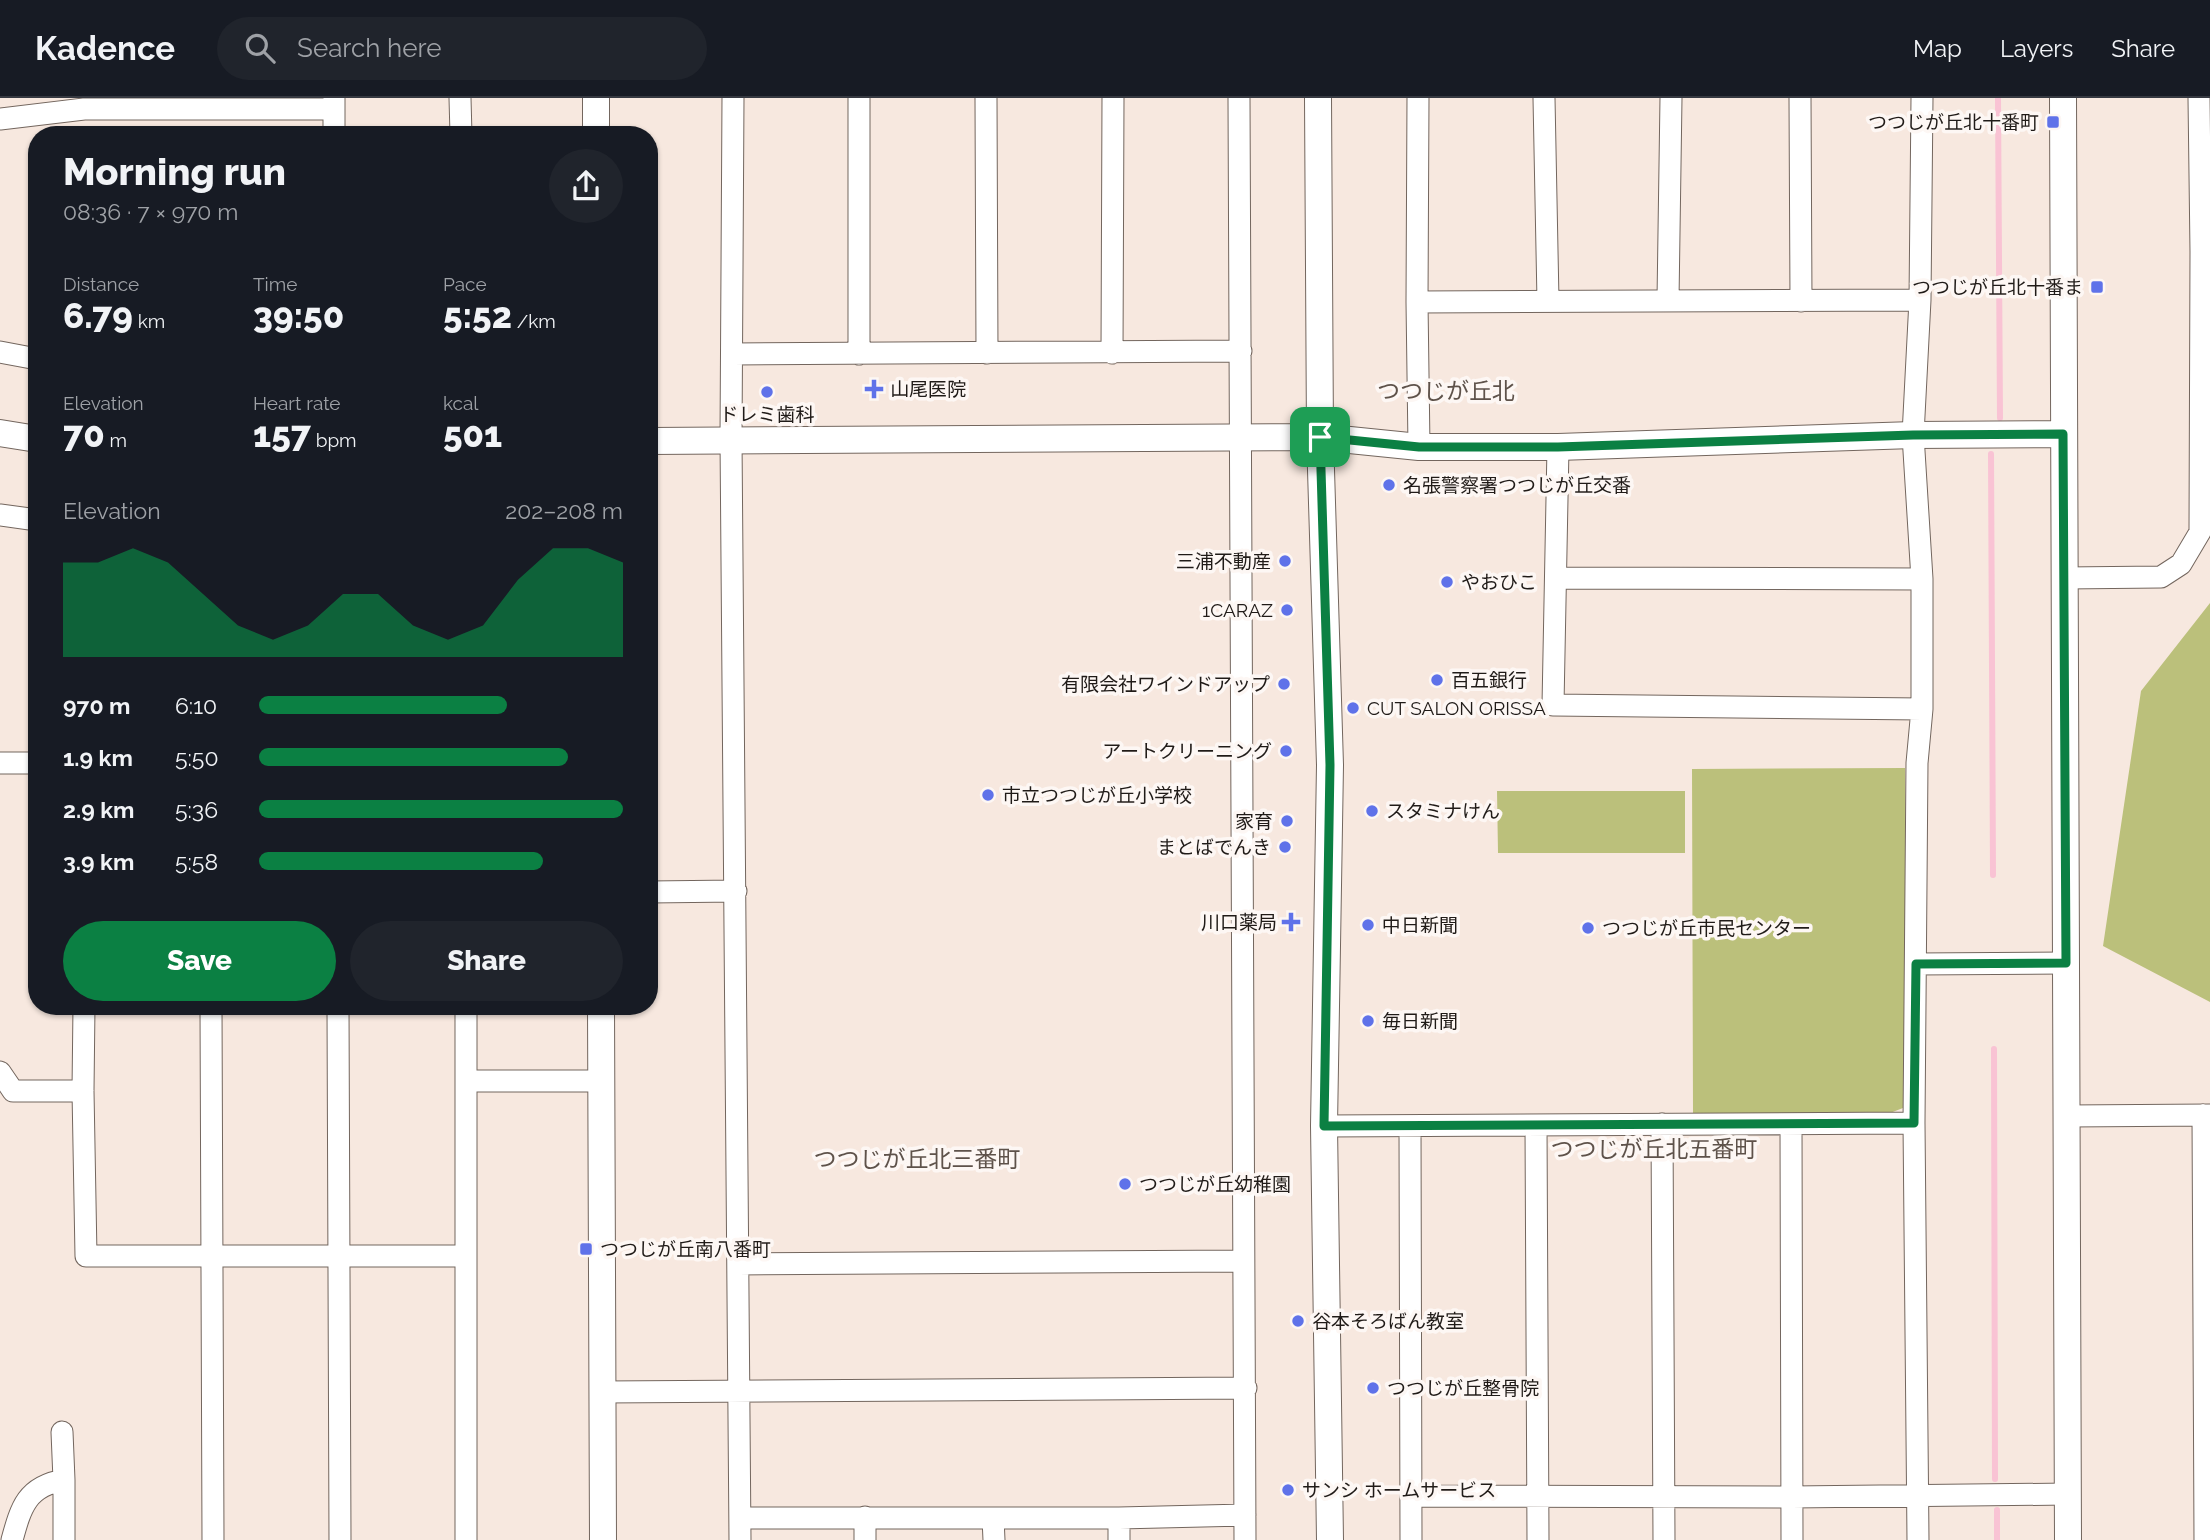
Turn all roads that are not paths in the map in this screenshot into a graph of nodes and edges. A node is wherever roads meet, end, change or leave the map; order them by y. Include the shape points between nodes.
1 (460, 98) edge
2 (596, 98) edge
3 (733, 98) edge
4 (859, 98) edge
5 (986, 98) edge
6 (1113, 98) edge
7 (1239, 98) edge
8 (1318, 98) edge
9 (1418, 98) edge
10 (1545, 98) edge
11 (1671, 98) edge
12 (1800, 98) edge
13 (1922, 98) edge
14 (2063, 98) edge
15 (2199, 98) edge
16 (223, 104) edge
17 (334, 104) edge
18 (0, 120) edge
19 (334, 126) edge
20 (460, 126) edge
21 (596, 126) edge
22 (2205, 252) edge
23 (1668, 300) junction
24 (1801, 300) junction
25 (1920, 300) junction
26 (1548, 301) junction
27 (1417, 302) junction
28 (1241, 351) junction
29 (0, 352) edge
30 (988, 353) junction
31 (1112, 353) junction
32 (733, 354) junction
33 (859, 354) junction
34 (28, 357) edge
35 (0, 433) edge
36 (2063, 434) junction
37 (1913, 435) junction
38 (1241, 437) junction
39 (1320, 437) junction
40 (28, 438) edge
41 (732, 439) junction
42 (658, 441) edge
43 (1419, 447) junction
44 (1558, 447) junction
45 (0, 515) edge
46 (28, 519) edge
47 (1556, 578) junction
48 (2064, 578) junction
49 (1922, 579) junction
50 (1922, 709) junction
51 (0, 763) edge
52 (28, 763) edge
53 (736, 891) junction
54 (658, 892) edge
55 (2066, 963) junction
56 (1916, 964) junction
57 (84, 1015) edge
58 (211, 1015) edge
59 (338, 1015) edge
60 (466, 1015) edge
61 (601, 1015) edge
62 (0, 1072) edge
63 (466, 1081) junction
64 (602, 1081) junction
65 (83, 1091) junction
66 (2207, 1115) edge
67 (2068, 1116) junction
68 (1914, 1123) junction
69 (1662, 1124) junction
70 (1536, 1125) junction
71 (1791, 1125) junction
72 (1324, 1126) junction
73 (1410, 1126) junction
74 (212, 1256) junction
75 (338, 1256) junction
76 (465, 1256) junction
77 (1243, 1261) junction
78 (738, 1264) junction
79 (1246, 1388) junction
80 (738, 1391) junction
81 (602, 1392) junction
82 (62, 1433) dead end
83 (2208, 1458) edge
84 (64, 1480) junction
85 (2068, 1494) junction
86 (1918, 1495) junction
87 (1411, 1496) junction
88 (1538, 1497) junction
89 (1664, 1497) junction
90 (1792, 1497) junction
91 (1245, 1515) junction
92 (864, 1517) junction
93 (740, 1518) junction
94 (993, 1518) junction
95 (1119, 1518) junction
96 (12, 1540) edge
97 (64, 1540) edge
98 (213, 1540) edge
99 (340, 1540) edge
100 (466, 1540) edge
101 (603, 1540) edge
102 (740, 1540) edge
103 (865, 1540) edge
104 (993, 1540) edge
105 (1119, 1540) edge
106 (1245, 1540) edge
107 (1330, 1540) edge
108 (1411, 1540) edge
109 (1538, 1540) edge
110 (1664, 1540) edge
111 (1792, 1540) edge
112 (1918, 1540) edge
113 (2068, 1540) edge
114 (2205, 1540) edge

1 - 20 street
2 - 21 street
3 - 32 street
4 - 33 street
5 - 30 street
6 - 31 street
7 - 28 street
8 - 39 street
9 - 27 street
10 - 26 street
11 - 23 street
12 - 24 street
13 - 25 street
14 - 36 street
15 - 22 street
16 - 17 street
16 - 18 street via 84,109
17 - 19 street
22 - 48 street via 2200,532 2181,564 2161,577
23 - 24 street
23 - 26 street
24 - 25 street
25 - 37 street
26 - 27 street
27 - 43 street
28 - 31 street
28 - 38 street
29 - 34 street
30 - 31 street
30 - 33 street
32 - 33 street
32 - 41 street
35 - 40 street
36 - 37 street
36 - 48 street
37 - 44 street
37 - 49 street
38 - 39 street
38 - 41 street
38 - 77 street
39 - 43 street
39 - 72 street via 1330,765
41 - 42 street
41 - 53 street
43 - 44 street
44 - 47 street
45 - 46 street
47 - 49 street
47 - 50 street via 1553,705
48 - 55 street
49 - 50 street
50 - 56 street via 1917,763
51 - 52 street
53 - 54 street
53 - 78 street
55 - 56 street
55 - 67 street
56 - 68 street
57 - 65 street
58 - 74 street
59 - 75 street
60 - 63 street
61 - 64 street
62 - 65 street via 13,1091
63 - 64 street
63 - 76 street
64 - 81 street
65 - 74 street via 86,1256
66 - 67 street
66 - 83 street
67 - 85 street
68 - 71 street
68 - 86 street
69 - 70 street
69 - 71 street
69 - 89 street
70 - 73 street
70 - 88 street
71 - 90 street
72 - 73 street
72 - 107 street
73 - 87 street
74 - 75 street
74 - 98 street
75 - 76 street
75 - 99 street
76 - 100 street
77 - 78 street
77 - 79 street
78 - 80 street
79 - 80 street
79 - 91 street
80 - 81 street
80 - 93 street
81 - 101 street
82 - 84 street
83 - 114 street
84 - 96 street via 48,1482 27,1498
84 - 97 street
85 - 86 street
85 - 113 street
86 - 90 street
86 - 112 street
87 - 88 street
87 - 108 street
88 - 89 street
88 - 109 street
89 - 90 street
89 - 110 street
90 - 111 street
91 - 95 street
91 - 106 street
92 - 93 street
92 - 94 street
92 - 103 street
93 - 102 street
94 - 95 street
94 - 104 street
95 - 105 street

